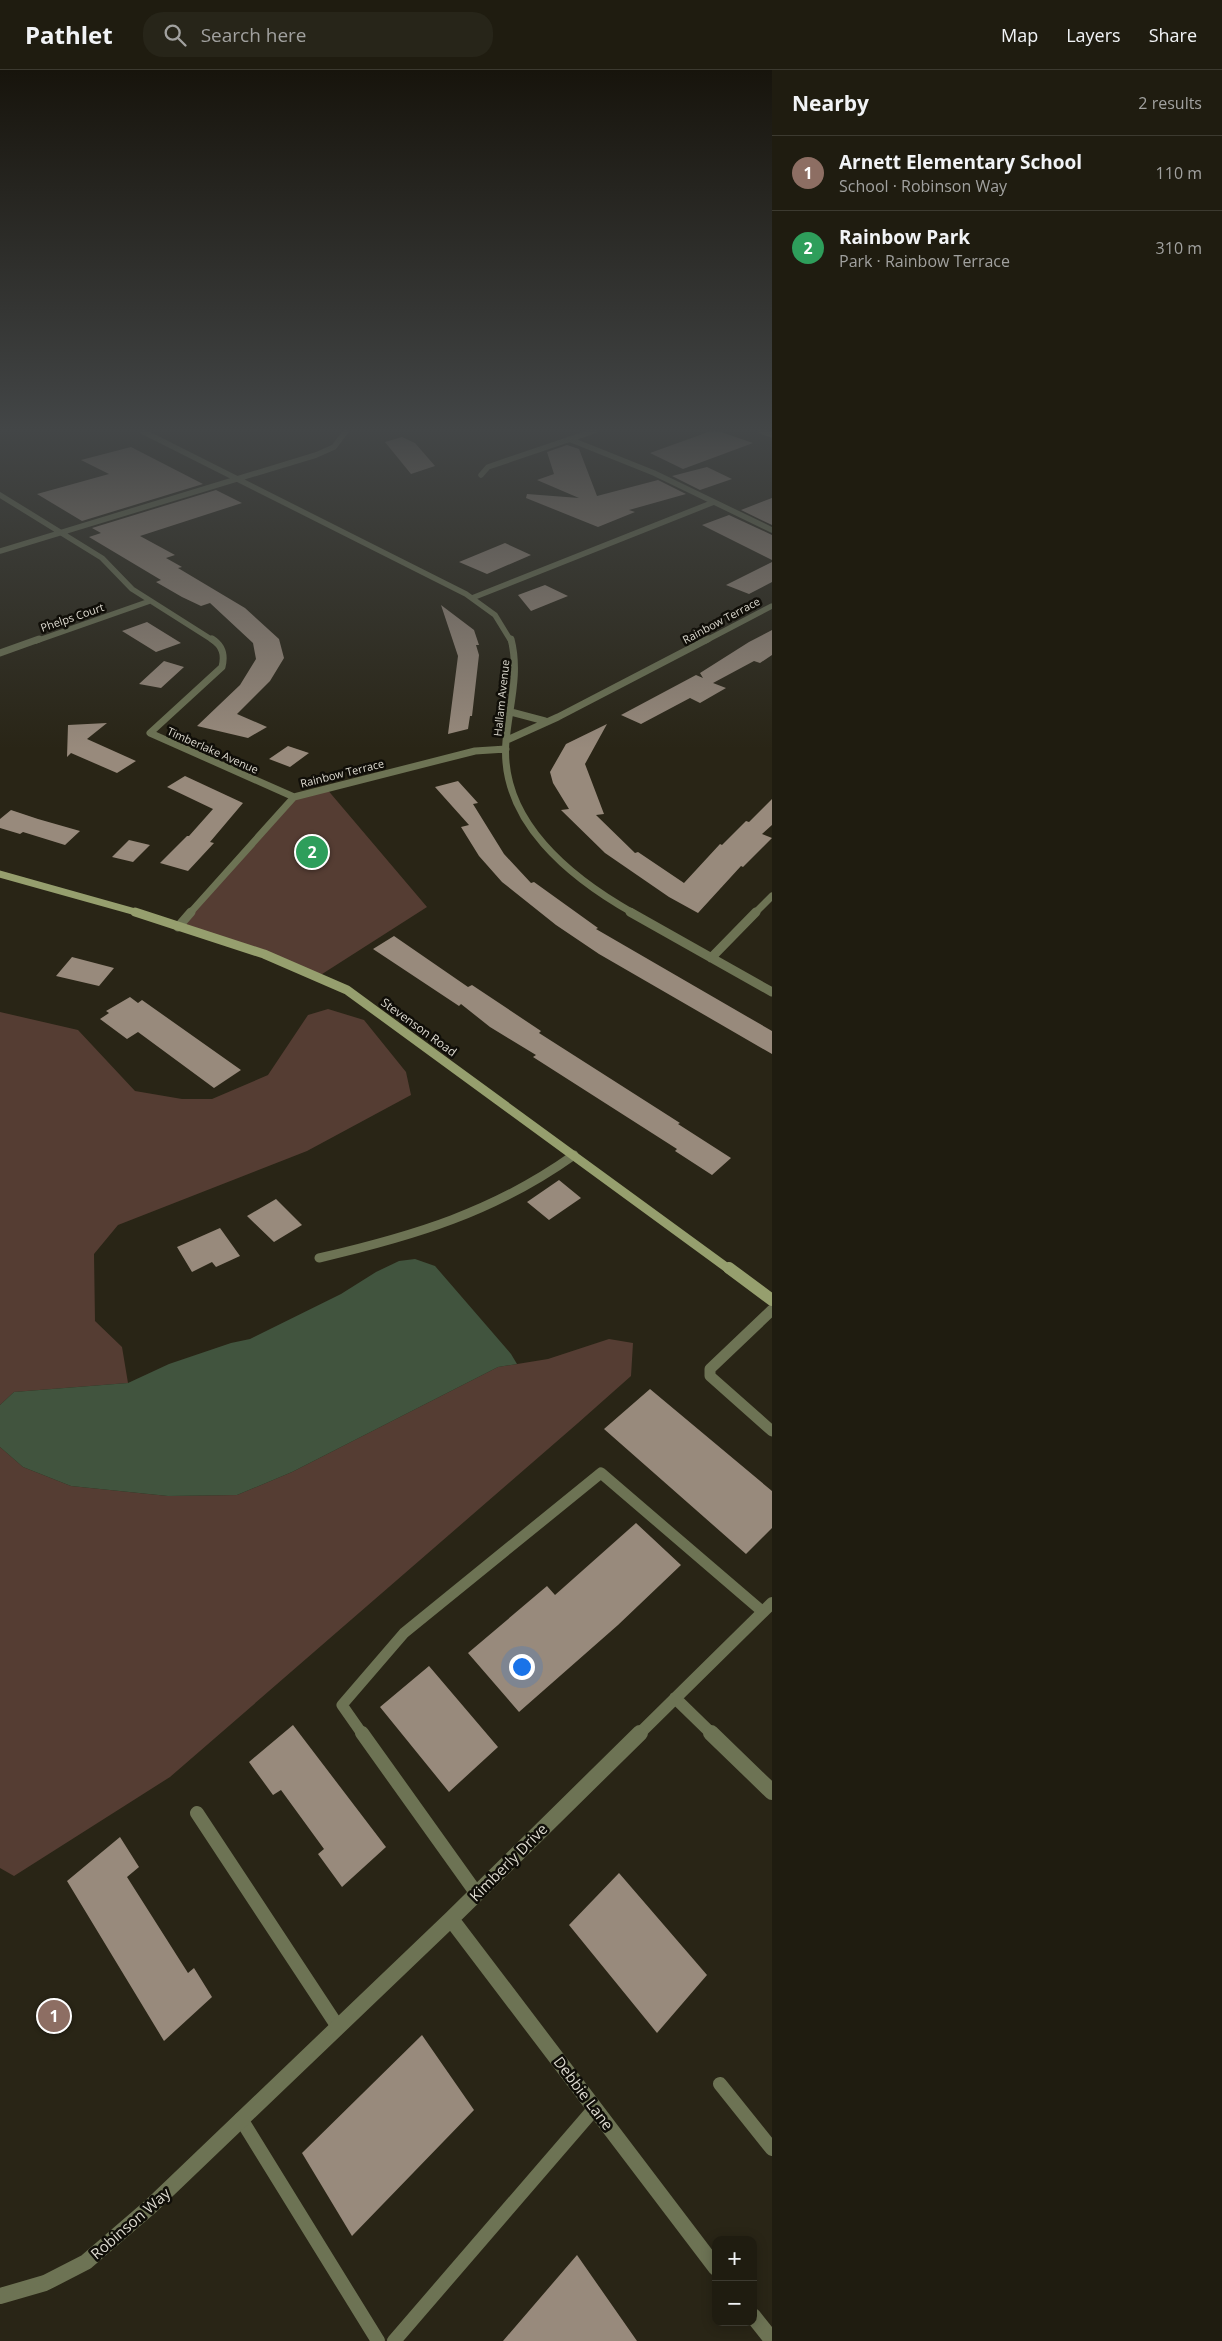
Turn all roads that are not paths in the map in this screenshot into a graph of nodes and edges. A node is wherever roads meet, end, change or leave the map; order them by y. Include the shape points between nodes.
1 (48, 537) edge
2 (68, 537) edge
3 (352, 537) edge
4 (626, 537) edge
5 (0, 551) edge
6 (472, 598) junction
7 (150, 601) junction
8 (772, 606) edge
9 (0, 652) edge
10 (511, 712) junction
11 (546, 721) junction
12 (507, 740) junction
13 (506, 749) junction
14 (294, 797) junction
15 (0, 874) edge
16 (772, 896) edge
17 (178, 926) junction
18 (711, 958) junction
19 (772, 992) edge
20 (574, 1155) junction
21 (319, 1258) dead end
22 (772, 1300) edge
23 (772, 1310) edge
24 (772, 1431) edge
25 (767, 1607) edge
26 (675, 1698) junction
27 (772, 1792) edge
28 (197, 1813) dead end
29 (477, 1894) junction
30 (452, 1919) junction
31 (338, 2027) junction
32 (720, 2084) dead end
33 (596, 2108) junction
34 (241, 2119) junction
35 (772, 2149) edge
36 (712, 2263) edge
37 (0, 2296) edge
38 (757, 2321) edge
39 (772, 2340) edge
40 (378, 2341) edge
41 (394, 2341) edge

1 - 5 street
2 - 7 street, Timberlake Avenue via 102,558 132,589
3 - 6 street, Hallam Avenue
4 - 6 street
6 - 10 street, Hallam Avenue via 500,621 516,652
7 - 9 street, Phelps Court
7 - 14 street, Timberlake Avenue via 218,643 225,657 222,667 211,679 150,733
8 - 11 street, Rainbow Terrace
10 - 11 street
10 - 12 street, Hallam Avenue
11 - 12 street, Rainbow Terrace
12 - 13 street, Hallam Avenue
13 - 14 street, Rainbow Terrace via 475,751
13 - 18 street, Hallam Avenue via 509,778 516,800 534,831 559,860 619,906
14 - 17 street, Rainbow Terrace
15 - 17 main road, Stevenson Road
16 - 18 street
17 - 20 main road, Stevenson Road via 303,968 347,990
18 - 19 street, Hallam Avenue
20 - 21 street via 496,1203 439,1226
20 - 22 main road, Stevenson Road
23 - 24 lane via 710,1370 710,1376
25 - 26 street, Kimberly Drive
25 - 29 lane via 601,1473 404,1633 342,1705
26 - 27 street
26 - 29 street, Kimberly Drive
28 - 31 lane
29 - 30 street, Kimberly Drive
30 - 31 street, Kimberly Drive
30 - 33 street, Debbie Lane
31 - 34 street, Kimberly Drive
32 - 35 lane
33 - 36 street, Debbie Lane
33 - 41 lane
34 - 37 street, Robinson Way via 151,2206 86,2262 45,2283
34 - 40 lane
38 - 39 street

